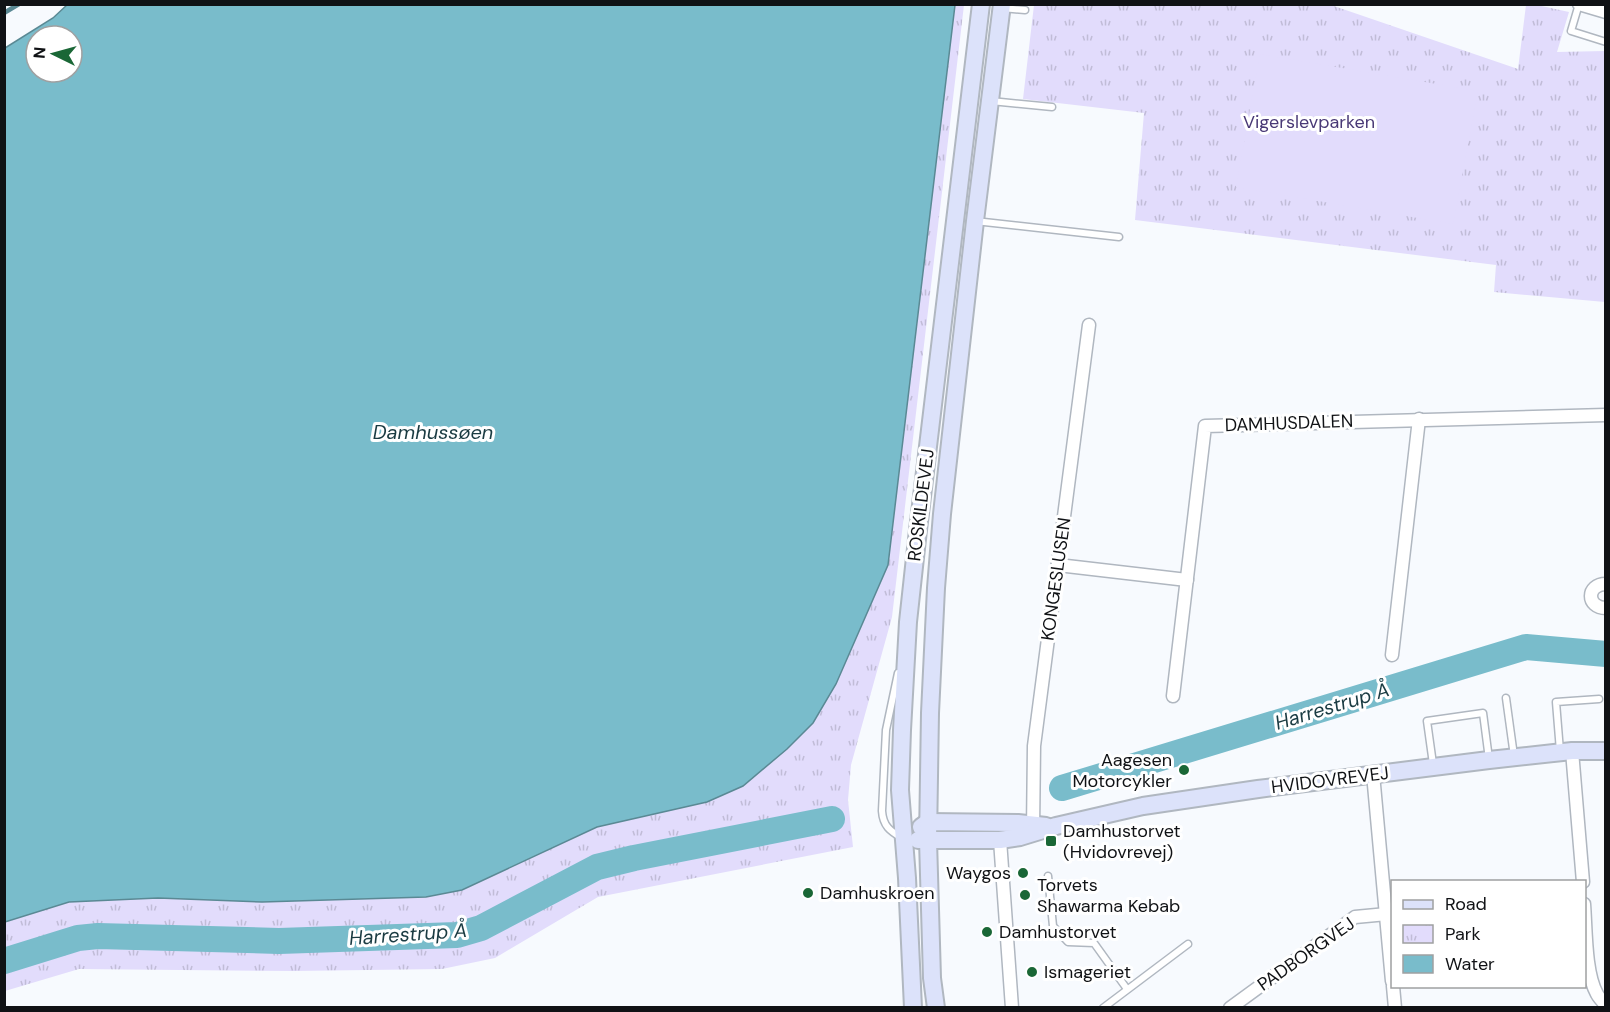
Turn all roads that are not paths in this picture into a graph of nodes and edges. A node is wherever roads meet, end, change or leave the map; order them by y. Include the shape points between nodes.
1 (981, 4) edge
2 (1579, 4) edge
3 (1002, 6) edge
4 (1025, 10) dead end
5 (1605, 12) edge
6 (1605, 42) edge
7 (990, 100) junction
8 (1052, 107) dead end
9 (975, 221) junction
10 (1119, 237) dead end
11 (1089, 325) dead end
12 (1605, 415) edge
13 (1419, 419) junction
14 (1058, 565) junction
15 (1187, 580) junction
16 (1605, 583) edge
17 (1605, 608) edge
18 (1392, 655) dead end
19 (1173, 696) dead end
20 (1506, 698) dead end
21 (1599, 699) dead end
22 (1605, 751) edge
23 (1566, 752) junction
24 (1514, 757) junction
25 (1489, 759) junction
26 (1433, 767) junction
27 (1373, 774) junction
28 (928, 822) junction
29 (1033, 829) junction
30 (904, 839) junction
31 (928, 840) junction
32 (1000, 840) junction
33 (1048, 876) dead end
34 (1583, 880) edge
35 (1387, 914) junction
36 (1586, 928) edge
37 (1188, 944) dead end
38 (1391, 968) edge
39 (1393, 988) edge
40 (1128, 989) junction
41 (1605, 1005) edge
42 (913, 1008) edge
43 (936, 1008) edge
44 (1012, 1008) edge
45 (1103, 1008) edge
46 (1230, 1008) edge
47 (1395, 1008) edge

1 - 30 main road, ROSKILDEVEJ via 908,622 900,790
2 - 5 street
2 - 6 lane via 1571,31
3 - 4 lane
3 - 7 main road, ROSKILDEVEJ
7 - 8 lane
7 - 9 main road, ROSKILDEVEJ
9 - 10 lane
9 - 28 main road, ROSKILDEVEJ via 942,514 933,633
11 - 14 street, KONGESLUSEN
12 - 13 street, DAMHUSDALEN
13 - 15 street, DAMHUSDALEN via 1205,426
13 - 18 street
14 - 15 street
14 - 29 street, KONGESLUSEN via 1034,746
15 - 19 street, DAMHUSDALEN
16 - 17 street via 1596,586 1591,598 1599,608
20 - 24 lane
21 - 23 lane via 1556,702
22 - 23 main road, HVIDOVREVEJ
23 - 24 main road, HVIDOVREVEJ
23 - 34 street
24 - 25 main road, HVIDOVREVEJ
25 - 26 main road, HVIDOVREVEJ
25 - 26 lane via 1483,713 1427,721
26 - 27 main road, HVIDOVREVEJ
27 - 29 main road, HVIDOVREVEJ via 1143,806
27 - 35 street
28 - 29 main road, HVIDOVREVEJ
28 - 30 main road
28 - 31 main road, ROSKILDEVEJ
29 - 32 main road, HVIDOVREVEJ
30 - 31 main road, HVIDOVREVEJ
30 - 42 main road, ROSKILDEVEJ
31 - 32 main road, HVIDOVREVEJ
31 - 43 main road, ROSKILDEVEJ
32 - 44 street
33 - 40 lane via 1053,926 1068,942 1094,943
35 - 38 street
35 - 46 street, PADBORGVEJ via 1354,917
36 - 41 street via 1592,982
37 - 40 lane
39 - 47 street
40 - 45 lane

